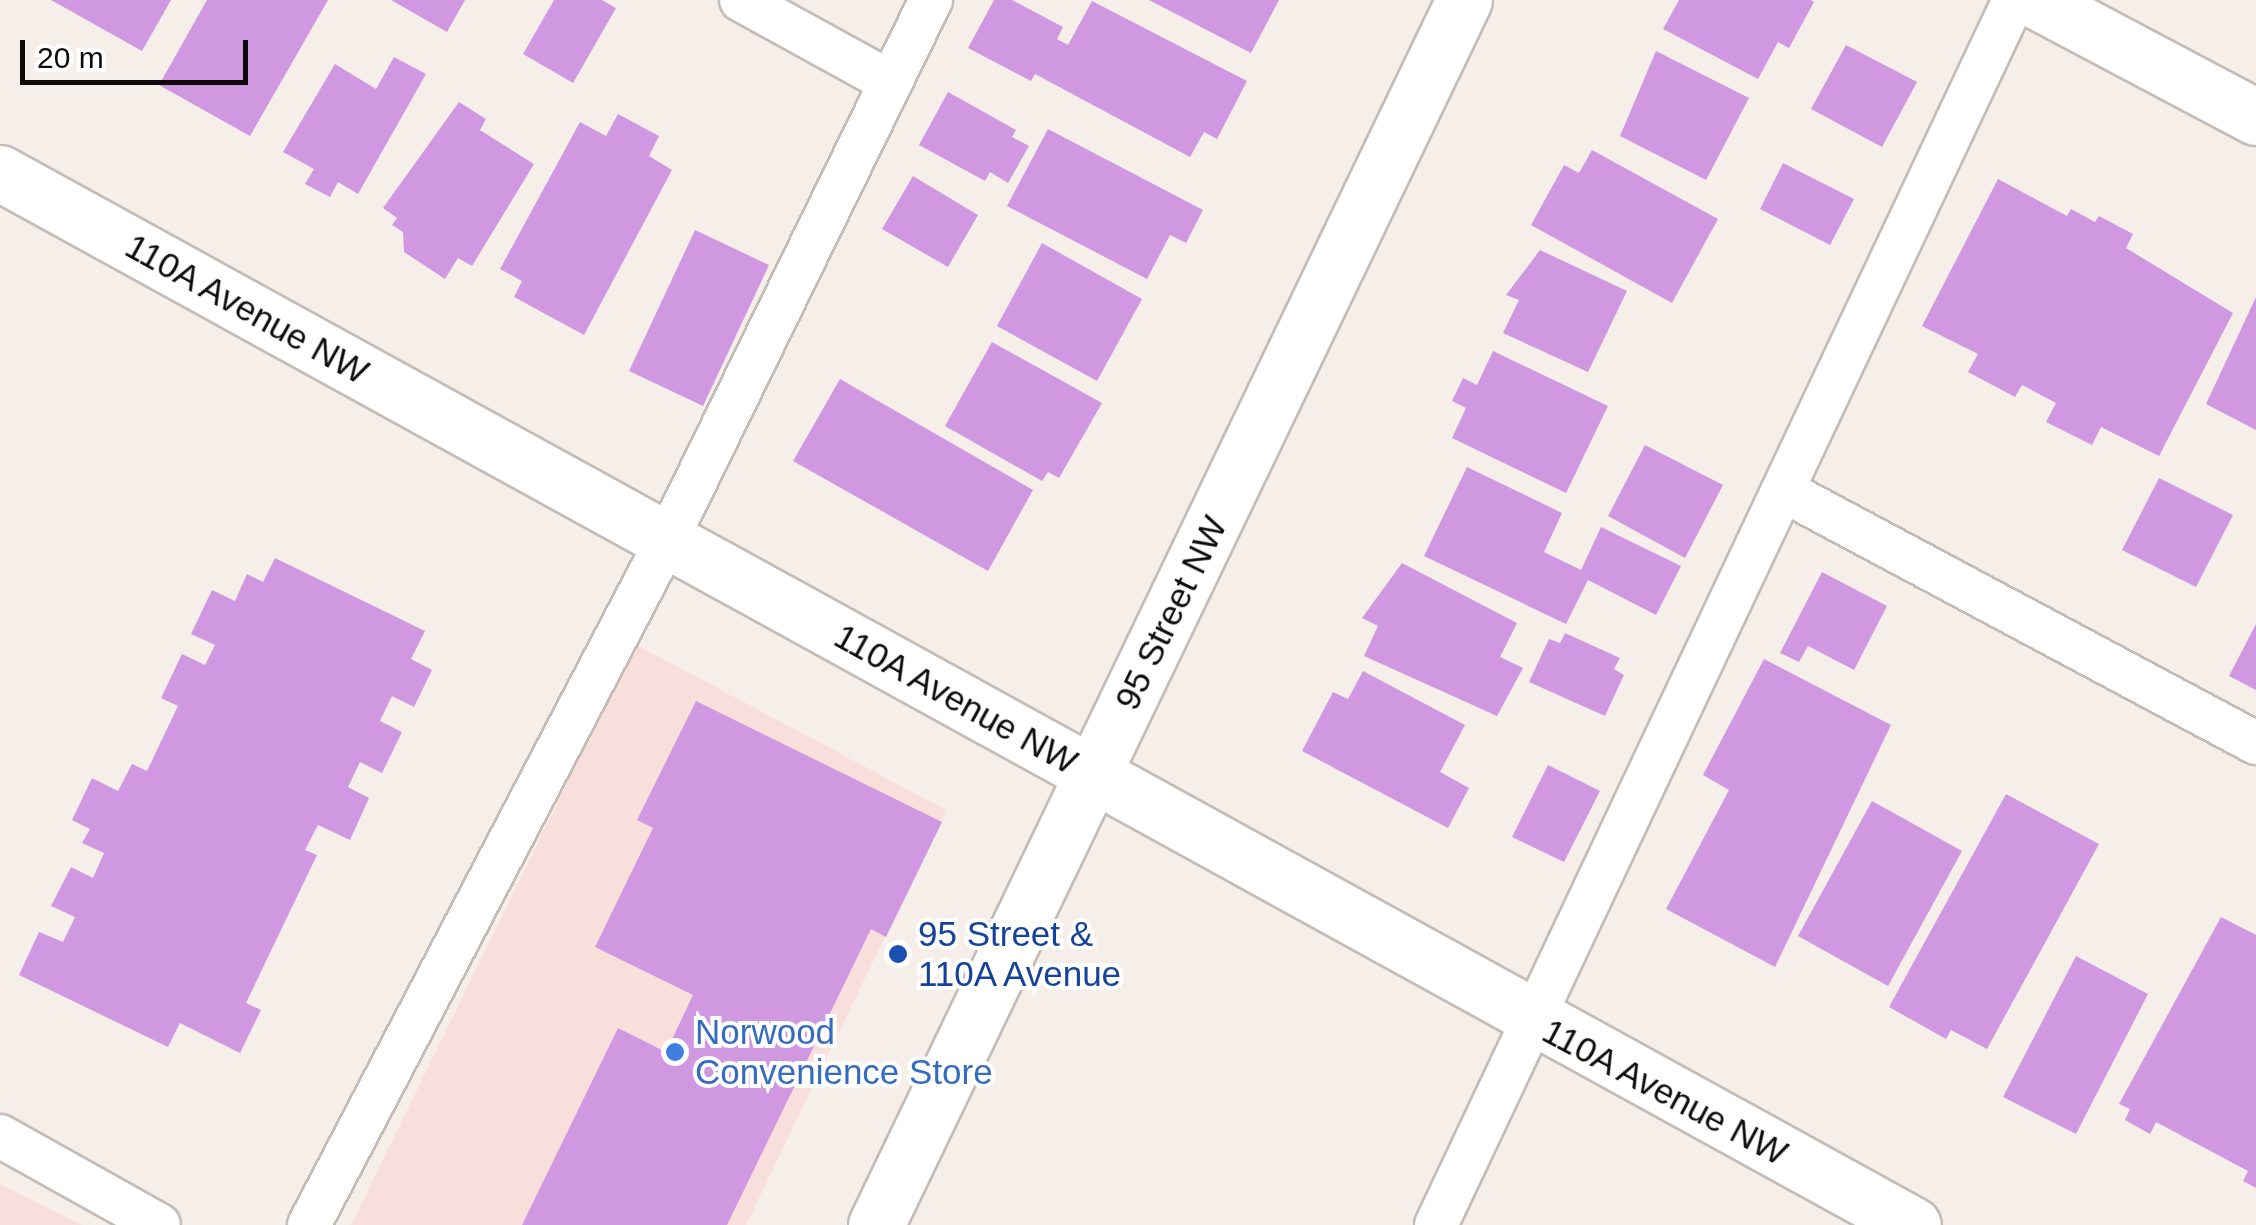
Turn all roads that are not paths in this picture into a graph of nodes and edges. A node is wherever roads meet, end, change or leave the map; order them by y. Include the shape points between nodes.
1 (740, 0) edge
2 (931, 0) edge
3 (1464, 0) edge
4 (2014, 0) edge
5 (2035, 0) edge
6 (890, 82) junction
7 (2256, 117) edge
8 (0, 173) edge
9 (1784, 491) junction
10 (667, 540) junction
11 (2256, 743) edge
12 (1093, 774) junction
13 (1535, 1023) junction
14 (0, 1136) edge
15 (159, 1225) edge
16 (309, 1225) edge
17 (876, 1225) edge
18 (1436, 1225) edge
19 (1913, 1225) edge

1 - 6 lane
2 - 6 lane
3 - 12 street, 95 Street NW
4 - 9 lane
5 - 7 street
6 - 10 lane
8 - 10 street, 110A Avenue NW
9 - 11 lane
9 - 13 lane
10 - 12 street, 110A Avenue NW
10 - 16 lane
12 - 13 street, 110A Avenue NW
12 - 17 street, 95 Street NW
13 - 18 lane
13 - 19 street, 110A Avenue NW
14 - 15 lane

